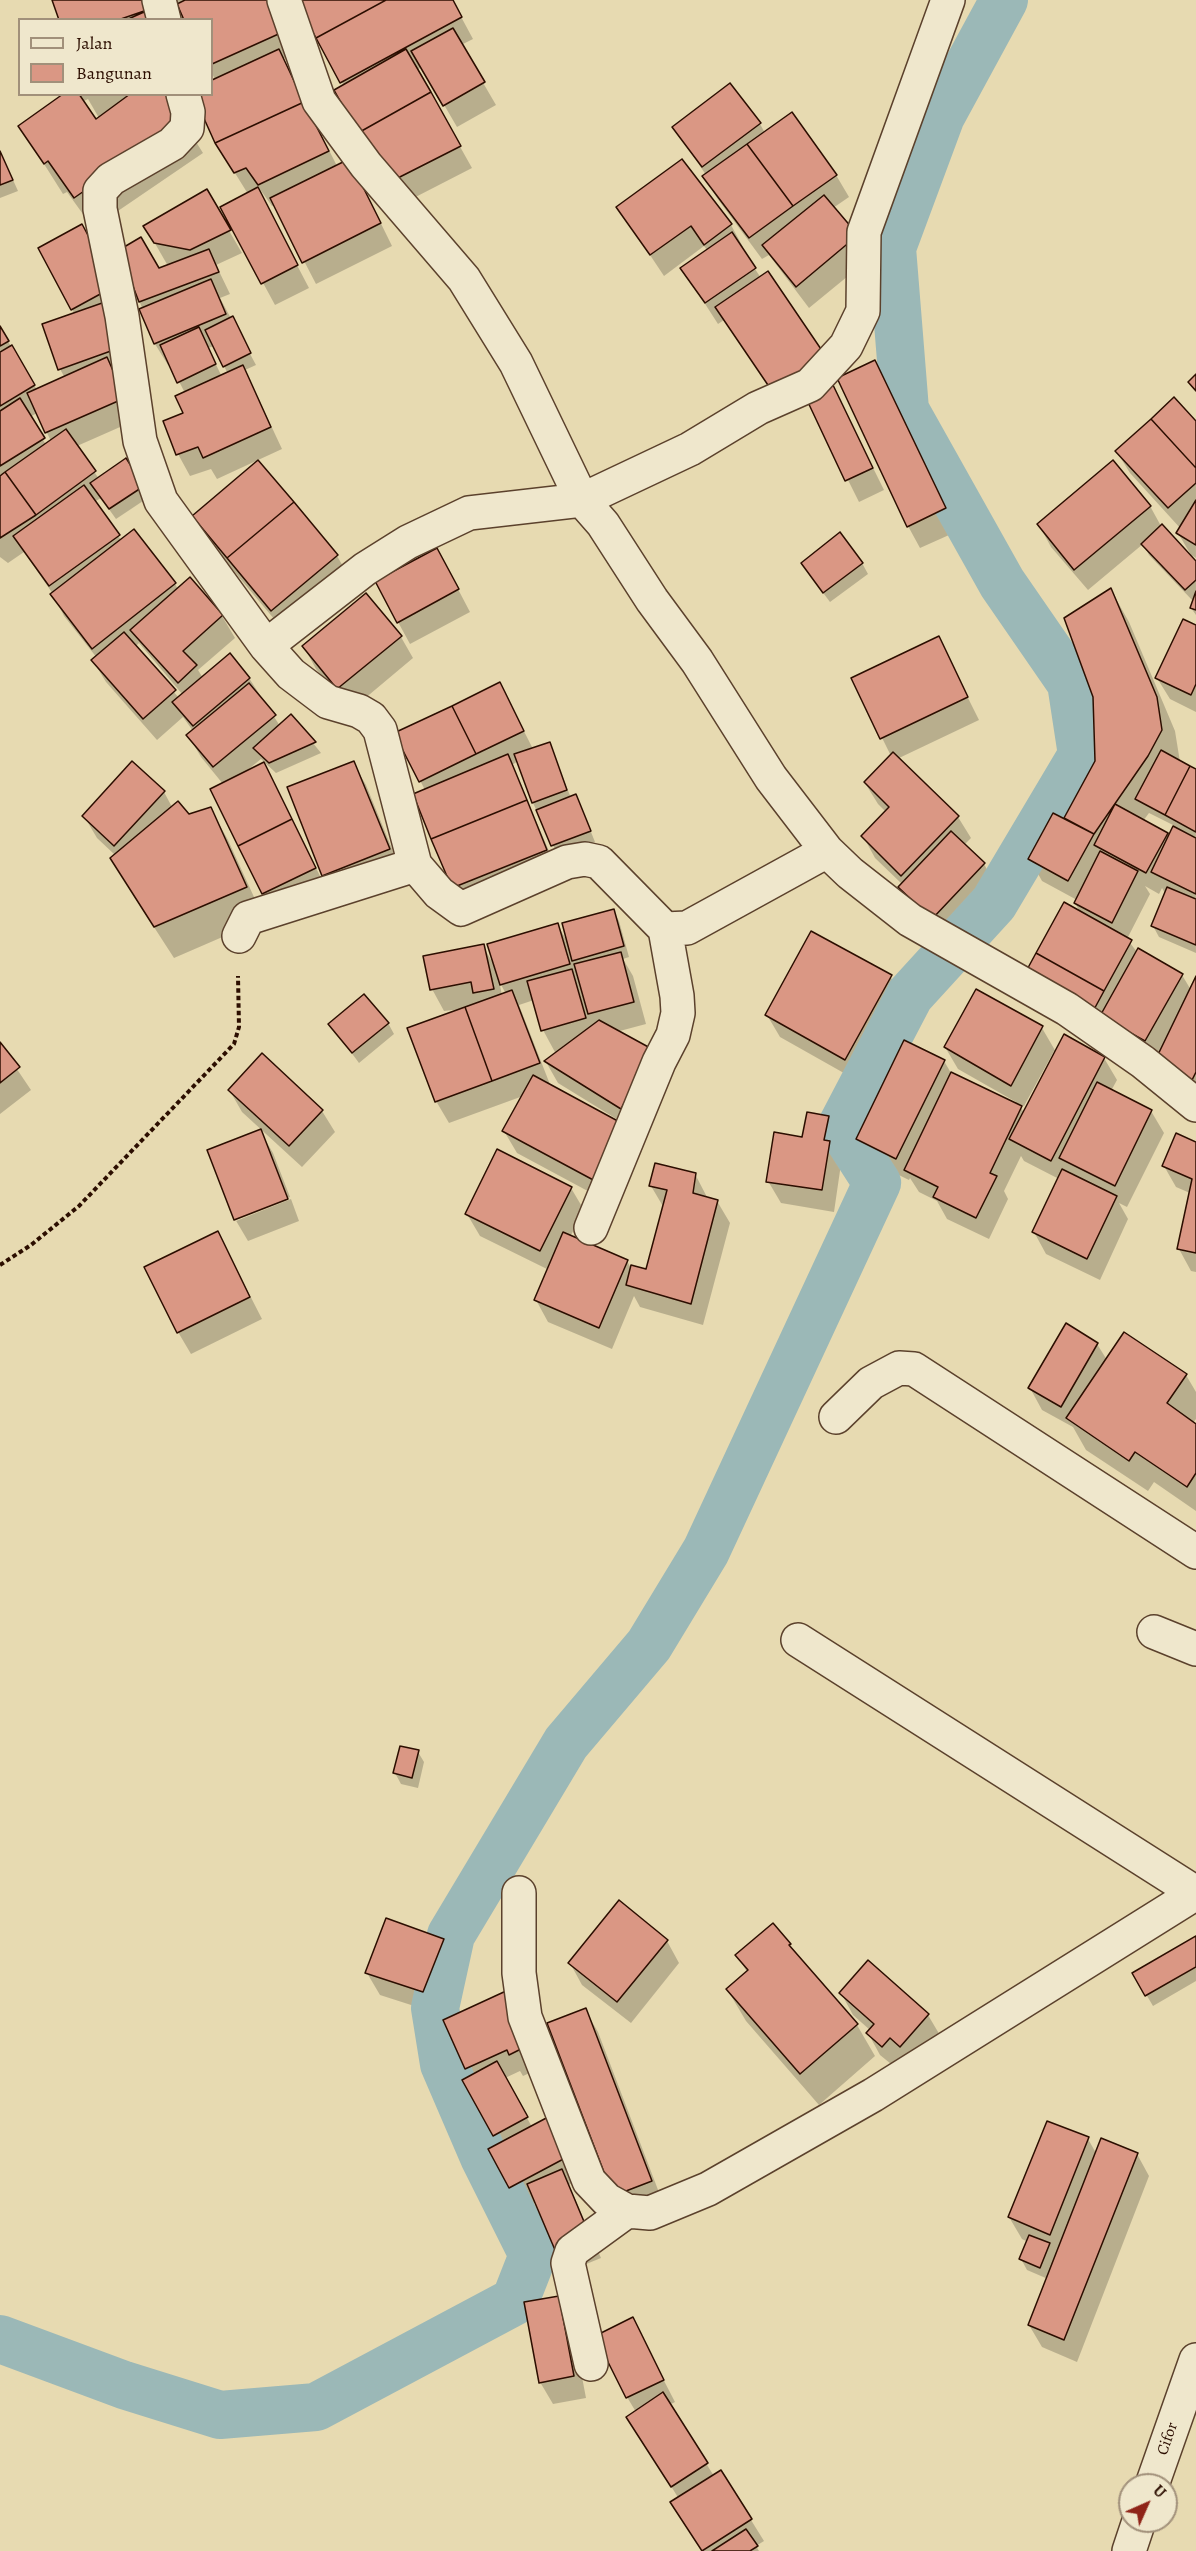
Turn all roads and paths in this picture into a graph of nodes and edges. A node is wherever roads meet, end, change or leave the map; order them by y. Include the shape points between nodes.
1 (159, 0) edge
2 (284, 0) edge
3 (948, 0) edge
4 (164, 18) edge
5 (184, 96) edge
6 (582, 500) junction
7 (267, 646) junction
8 (826, 851) junction
9 (415, 865) junction
10 (665, 929) junction
11 (239, 936) joint
12 (1196, 1105) edge
13 (591, 1228) dead end
14 (0, 1264) edge
15 (836, 1417) dead end
16 (1196, 1552) edge
17 (1154, 1632) dead end
18 (798, 1640) dead end
19 (1196, 1649) edge
20 (519, 1893) dead end
21 (1196, 1893) edge
22 (627, 2211) junction
23 (1196, 2360) edge
24 (591, 2364) dead end
25 (1156, 2473) edge
26 (1135, 2533) edge
27 (1129, 2551) edge

1 - 4 street
2 - 6 street via 319,101 366,165 464,279 516,363
3 - 6 street via 864,232 862,310 846,346 810,385 758,408 690,449
5 - 7 street via 187,128 172,144 111,179 100,191 100,209 122,316 140,441 161,501
6 - 7 street via 469,513 408,542 365,569
6 - 8 street via 603,524 771,778
7 - 9 street via 291,674 328,702 359,711 380,730
8 - 10 street via 687,928
8 - 12 street via 910,920 1067,1009
9 - 10 street via 449,903 460,909 567,862 599,862
9 - 11 street via 248,918
10 - 13 street via 677,996 673,1035
11 - 14 path via 238,1027 234,1044 80,1206
15 - 16 street via 871,1383 899,1368 914,1369
17 - 19 street
18 - 21 street
20 - 22 street via 519,1973 525,2018 589,2181 607,2200
21 - 22 street via 932,2059 708,2189 650,2212
22 - 24 street via 572,2251 568,2263
23 - 25 street, Cifor
26 - 27 street

